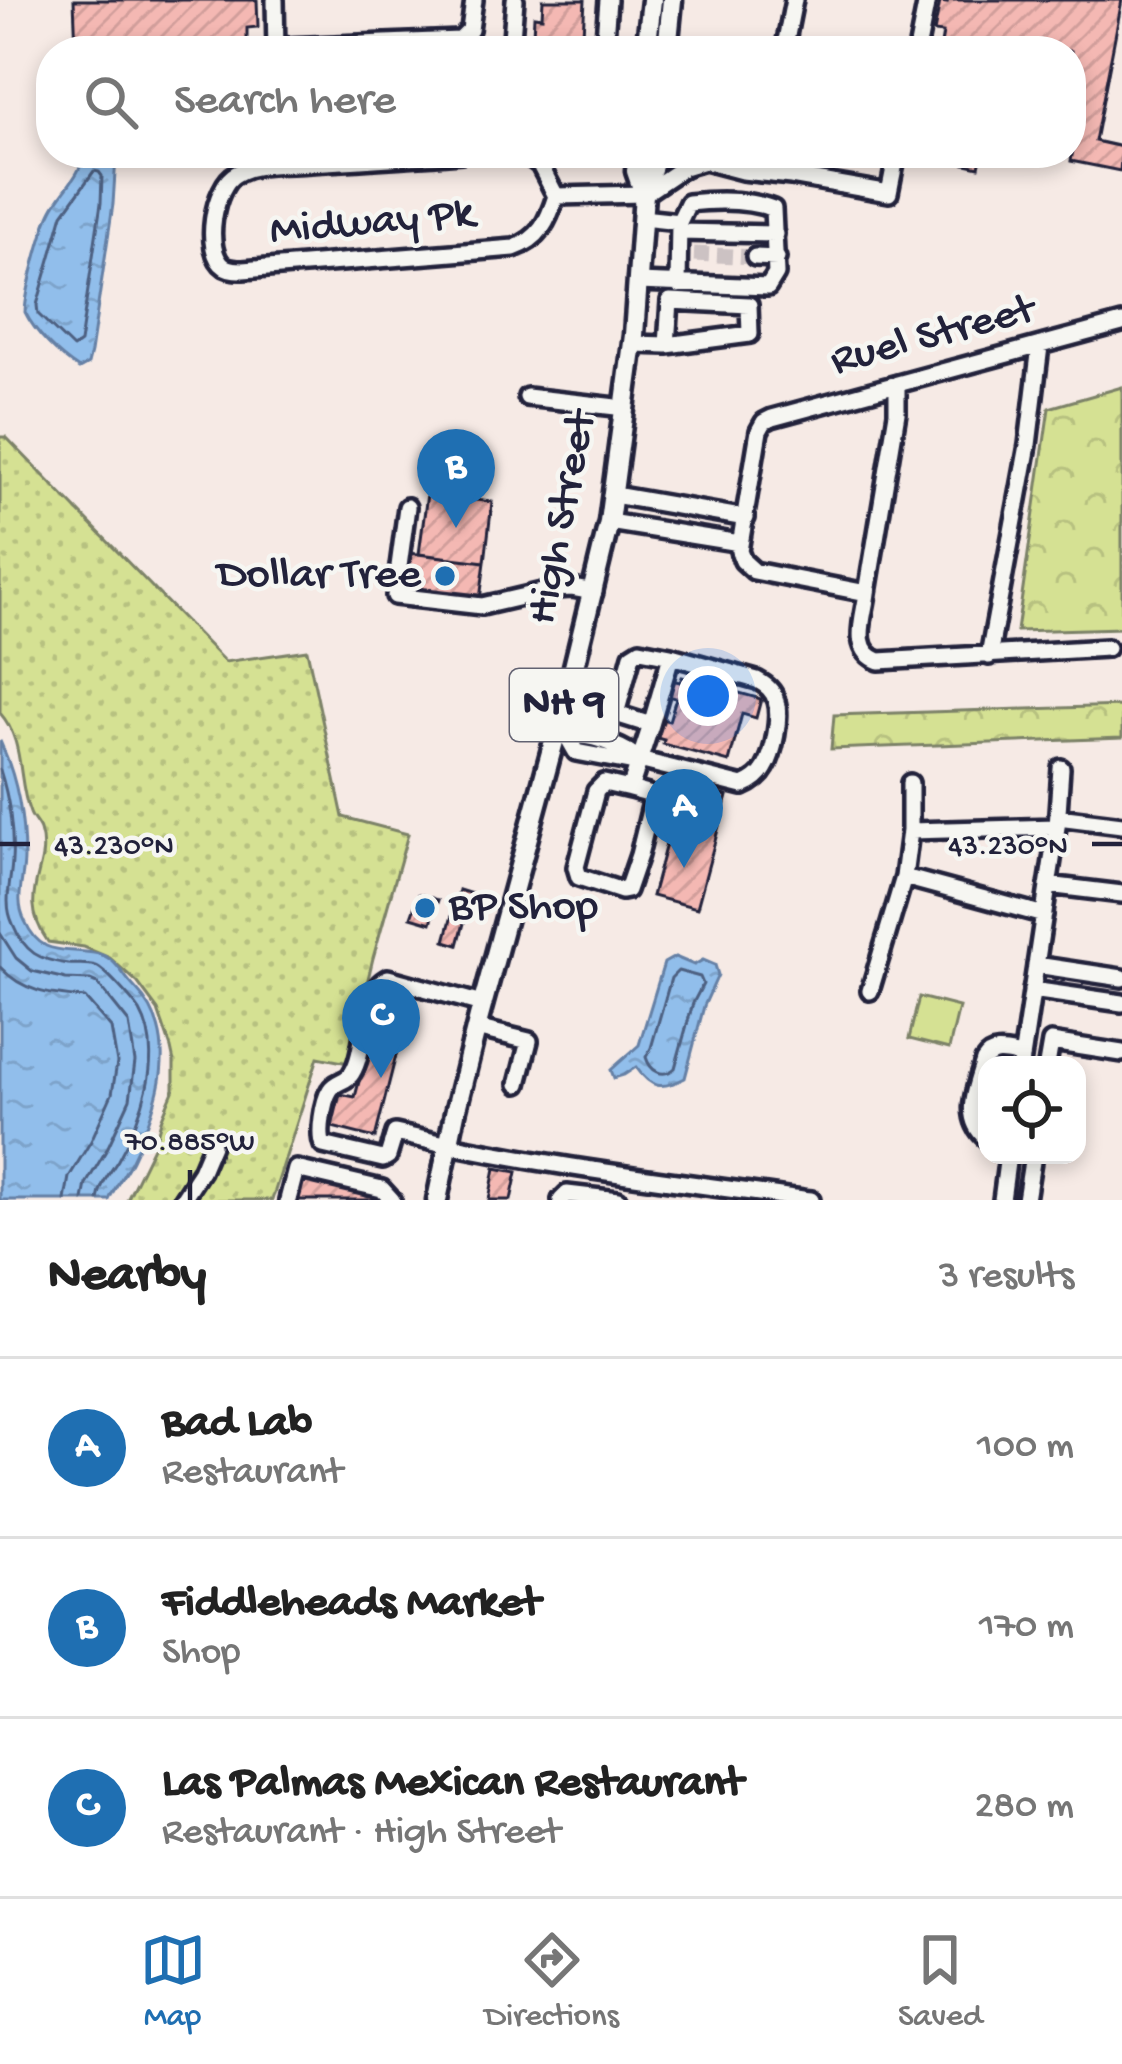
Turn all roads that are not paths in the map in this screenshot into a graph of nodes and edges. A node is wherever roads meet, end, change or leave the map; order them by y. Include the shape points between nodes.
1 (274, 0) edge
2 (474, 0) edge
3 (515, 0) edge
4 (608, 0) edge
5 (652, 0) edge
6 (672, 0) edge
7 (794, 0) edge
8 (927, 0) edge
9 (276, 36) edge
10 (464, 36) edge
11 (512, 36) edge
12 (605, 36) edge
13 (648, 36) edge
14 (668, 36) edge
15 (787, 36) edge
16 (920, 36) edge
17 (265, 168) edge
18 (542, 168) edge
19 (636, 168) edge
20 (652, 168) edge
21 (685, 168) edge
22 (731, 168) edge
23 (761, 168) edge
24 (894, 168) edge
25 (760, 172) junction
26 (644, 194) junction
27 (556, 196) junction
28 (642, 218) junction
29 (679, 227) junction
30 (775, 233) junction
31 (755, 257) tunnel mouth
32 (777, 257) junction
33 (638, 282) junction
34 (678, 285) junction
35 (1122, 323) edge
36 (633, 344) junction
37 (667, 345) junction
38 (1040, 346) junction
39 (897, 384) junction
40 (527, 397) dead end
41 (625, 408) junction
42 (614, 495) junction
43 (407, 507) dead end
44 (746, 518) junction
45 (609, 522) junction
46 (740, 543) junction
47 (594, 592) junction
48 (867, 593) junction
49 (1107, 648) dead end
50 (671, 656) junction
51 (989, 656) junction
52 (651, 725) junction
53 (562, 737) junction
54 (639, 760) junction
55 (1061, 768) dead end
56 (910, 783) dead end
57 (630, 789) junction
58 (1058, 822) junction
59 (1122, 825) edge
60 (910, 831) junction
61 (904, 877) junction
62 (1048, 885) junction
63 (1122, 893) edge
64 (1044, 915) junction
65 (1036, 965) junction
66 (1122, 978) edge
67 (1032, 990) junction
68 (870, 991) dead end
69 (482, 1004) junction
70 (1122, 1004) edge
71 (476, 1028) junction
72 (1122, 1053) edge
73 (1023, 1056) edge
74 (1049, 1056) edge
75 (518, 1084) dead end
76 (978, 1086) edge
77 (978, 1130) edge
78 (212, 1145) dead end
79 (447, 1145) junction
80 (1007, 1164) edge
81 (1031, 1164) edge
82 (692, 1192) edge
83 (182, 1200) edge
84 (288, 1200) edge
85 (392, 1200) edge
86 (437, 1200) edge
87 (561, 1200) edge
88 (618, 1200) edge
89 (811, 1200) edge
90 (1002, 1200) edge
91 (1025, 1200) edge

1 - 9 street
2 - 10 street
3 - 11 street
4 - 12 street
5 - 13 main road
6 - 14 main road
7 - 15 street
8 - 16 street
17 - 27 street, Midway Pk via 229,178 218,200 213,236 217,258 230,269 514,248 538,236
18 - 27 street, Midway Pk
19 - 26 main road, High Street / NH 9
20 - 26 main road, High Street / NH 9
21 - 26 street
22 - 25 street
23 - 25 street
24 - 25 street via 889,193
26 - 27 street
26 - 28 main road, High Street / NH 9
28 - 29 street
28 - 33 main road, High Street / NH 9
29 - 30 street
29 - 30 street via 688,203 759,204 773,209
29 - 34 street via 686,254
30 - 32 street
31 - 32 street
32 - 34 street via 768,287
33 - 34 street
33 - 36 main road, High Street / NH 9
35 - 38 street, Ruel Street
36 - 37 street
36 - 41 main road, High Street / NH 9
37 - 37 street via 750,334 749,305 670,302
38 - 39 street, Ruel Street
38 - 51 street
39 - 44 street, Ruel Street via 764,422
39 - 48 street
40 - 41 street
41 - 42 main road, High Street / NH 9
42 - 44 street
42 - 45 main road, High Street / NH 9
43 - 47 street via 395,596 482,606 555,589
44 - 46 street
45 - 46 street
45 - 47 main road, High Street / NH 9
46 - 48 street via 754,571
47 - 53 main road, High Street / NH 9
48 - 51 street via 861,644 870,658
49 - 51 street
50 - 52 street
50 - 52 street via 632,655 616,715
50 - 54 street via 767,685 778,704 768,764 743,786
52 - 54 street
53 - 54 street via 631,750
53 - 69 main road, High Street / NH 9
54 - 57 street
55 - 58 street
56 - 60 street
57 - 57 street via 653,798 631,886 622,891 579,877 576,867 599,786
58 - 59 street
58 - 60 street
58 - 62 street
60 - 61 street
61 - 64 street
61 - 68 street
62 - 63 street
62 - 64 street
64 - 65 street
65 - 66 street
65 - 67 street
67 - 70 street
67 - 73 street
69 - 71 main road, High Street / NH 9
69 - 79 street via 381,980 352,1073 329,1090 319,1134 323,1145 382,1160 395,1133
71 - 75 street via 529,1041
71 - 79 main road, High Street / NH 9
72 - 74 street via 1051,1042
76 - 77 street via 971,1115
78 - 83 street
79 - 82 street
79 - 86 main road, High Street / NH 9
80 - 90 street
81 - 91 street
82 - 89 street
84 - 85 street via 296,1169 382,1189
87 - 88 street

